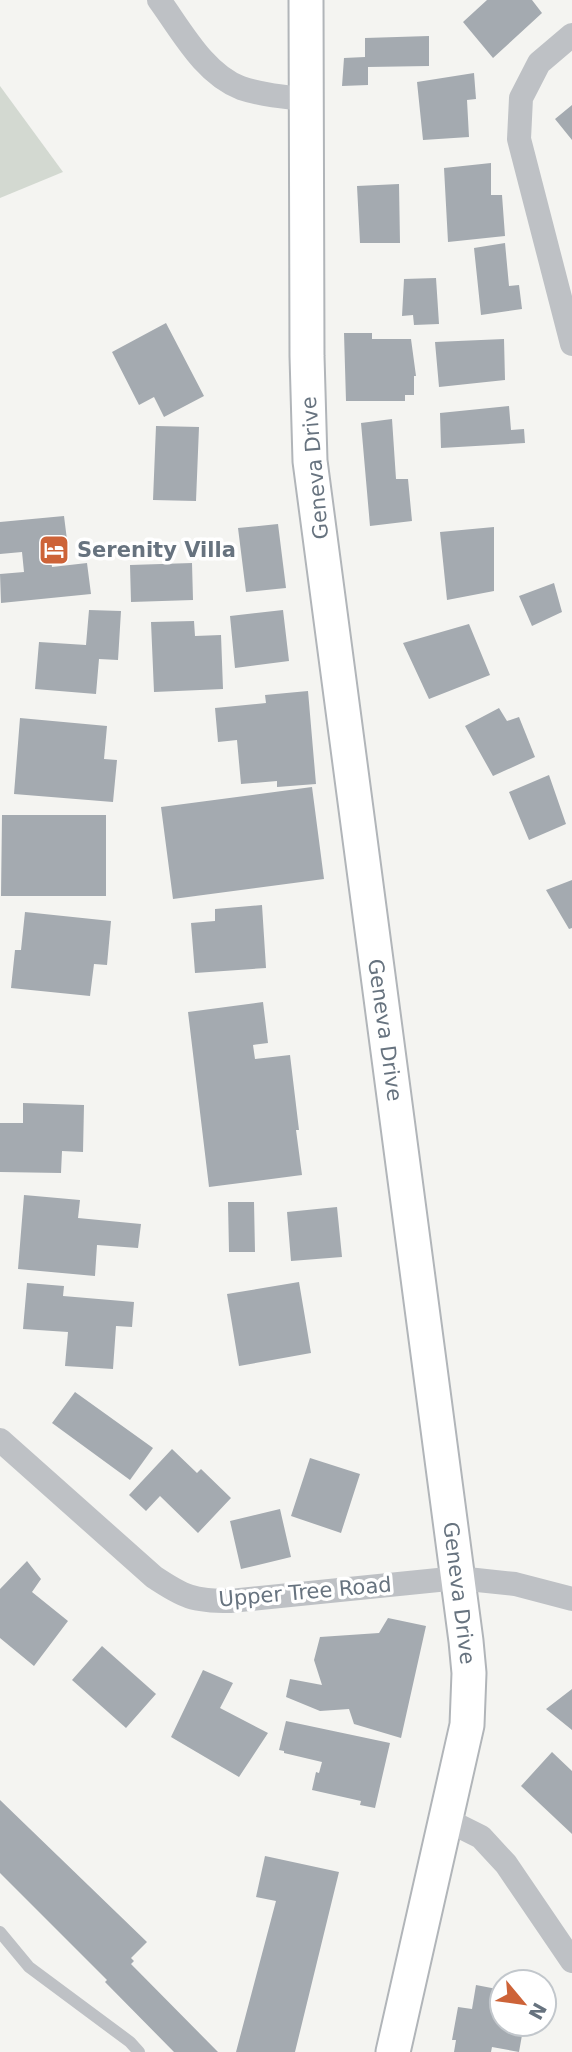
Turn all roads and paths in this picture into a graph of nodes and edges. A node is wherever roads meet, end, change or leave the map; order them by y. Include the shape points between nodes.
1 (159, 0) edge
2 (306, 0) edge
3 (572, 35) edge
4 (307, 99) junction
5 (572, 344) edge
6 (0, 1440) edge
7 (458, 1578) junction
8 (572, 1599) edge
9 (445, 1819) junction
10 (0, 1932) edge
11 (572, 1961) edge
12 (139, 2052) edge
13 (393, 2052) edge

1 - 4 street via 200,56 223,78 263,94
2 - 4 street, Geneva Drive
3 - 5 street via 539,62 521,98 519,139
4 - 7 street, Geneva Drive via 310,461
6 - 7 street, Upper Tree Road via 154,1577 180,1594 202,1601
7 - 8 street, Upper Tree Road via 515,1584
7 - 9 street, Geneva Drive via 469,1699
9 - 11 street via 481,1837 506,1864
9 - 13 street, Geneva Drive
10 - 12 lane via 29,1967

